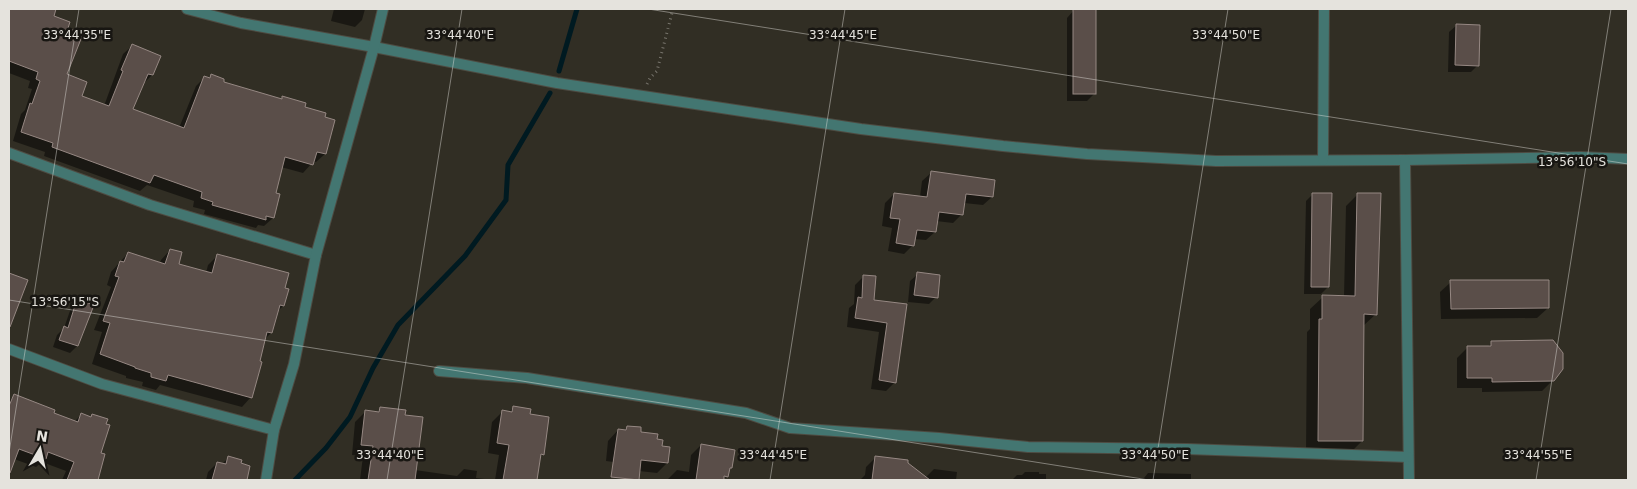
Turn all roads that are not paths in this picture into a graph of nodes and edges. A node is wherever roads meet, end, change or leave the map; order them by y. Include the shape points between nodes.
1 (187, 9) edge
2 (383, 9) edge
3 (1324, 9) edge
4 (374, 47) junction
5 (9, 153) edge
6 (1628, 159) edge
7 (1323, 160) junction
8 (1405, 160) junction
9 (316, 256) junction
10 (9, 349) edge
11 (439, 371) dead end
12 (274, 430) junction
13 (1408, 457) junction
14 (266, 480) edge
15 (1409, 480) edge

1 - 4 street via 241,23
2 - 4 street
3 - 7 street
4 - 7 street via 557,83 862,129 1022,148 1160,159
4 - 9 street
5 - 9 street via 150,205
6 - 8 street via 1581,156
7 - 8 street
8 - 13 street
9 - 12 street via 294,364
10 - 12 street via 102,384
11 - 13 street via 526,378 746,413 790,428 1028,447
12 - 14 street
13 - 15 street

